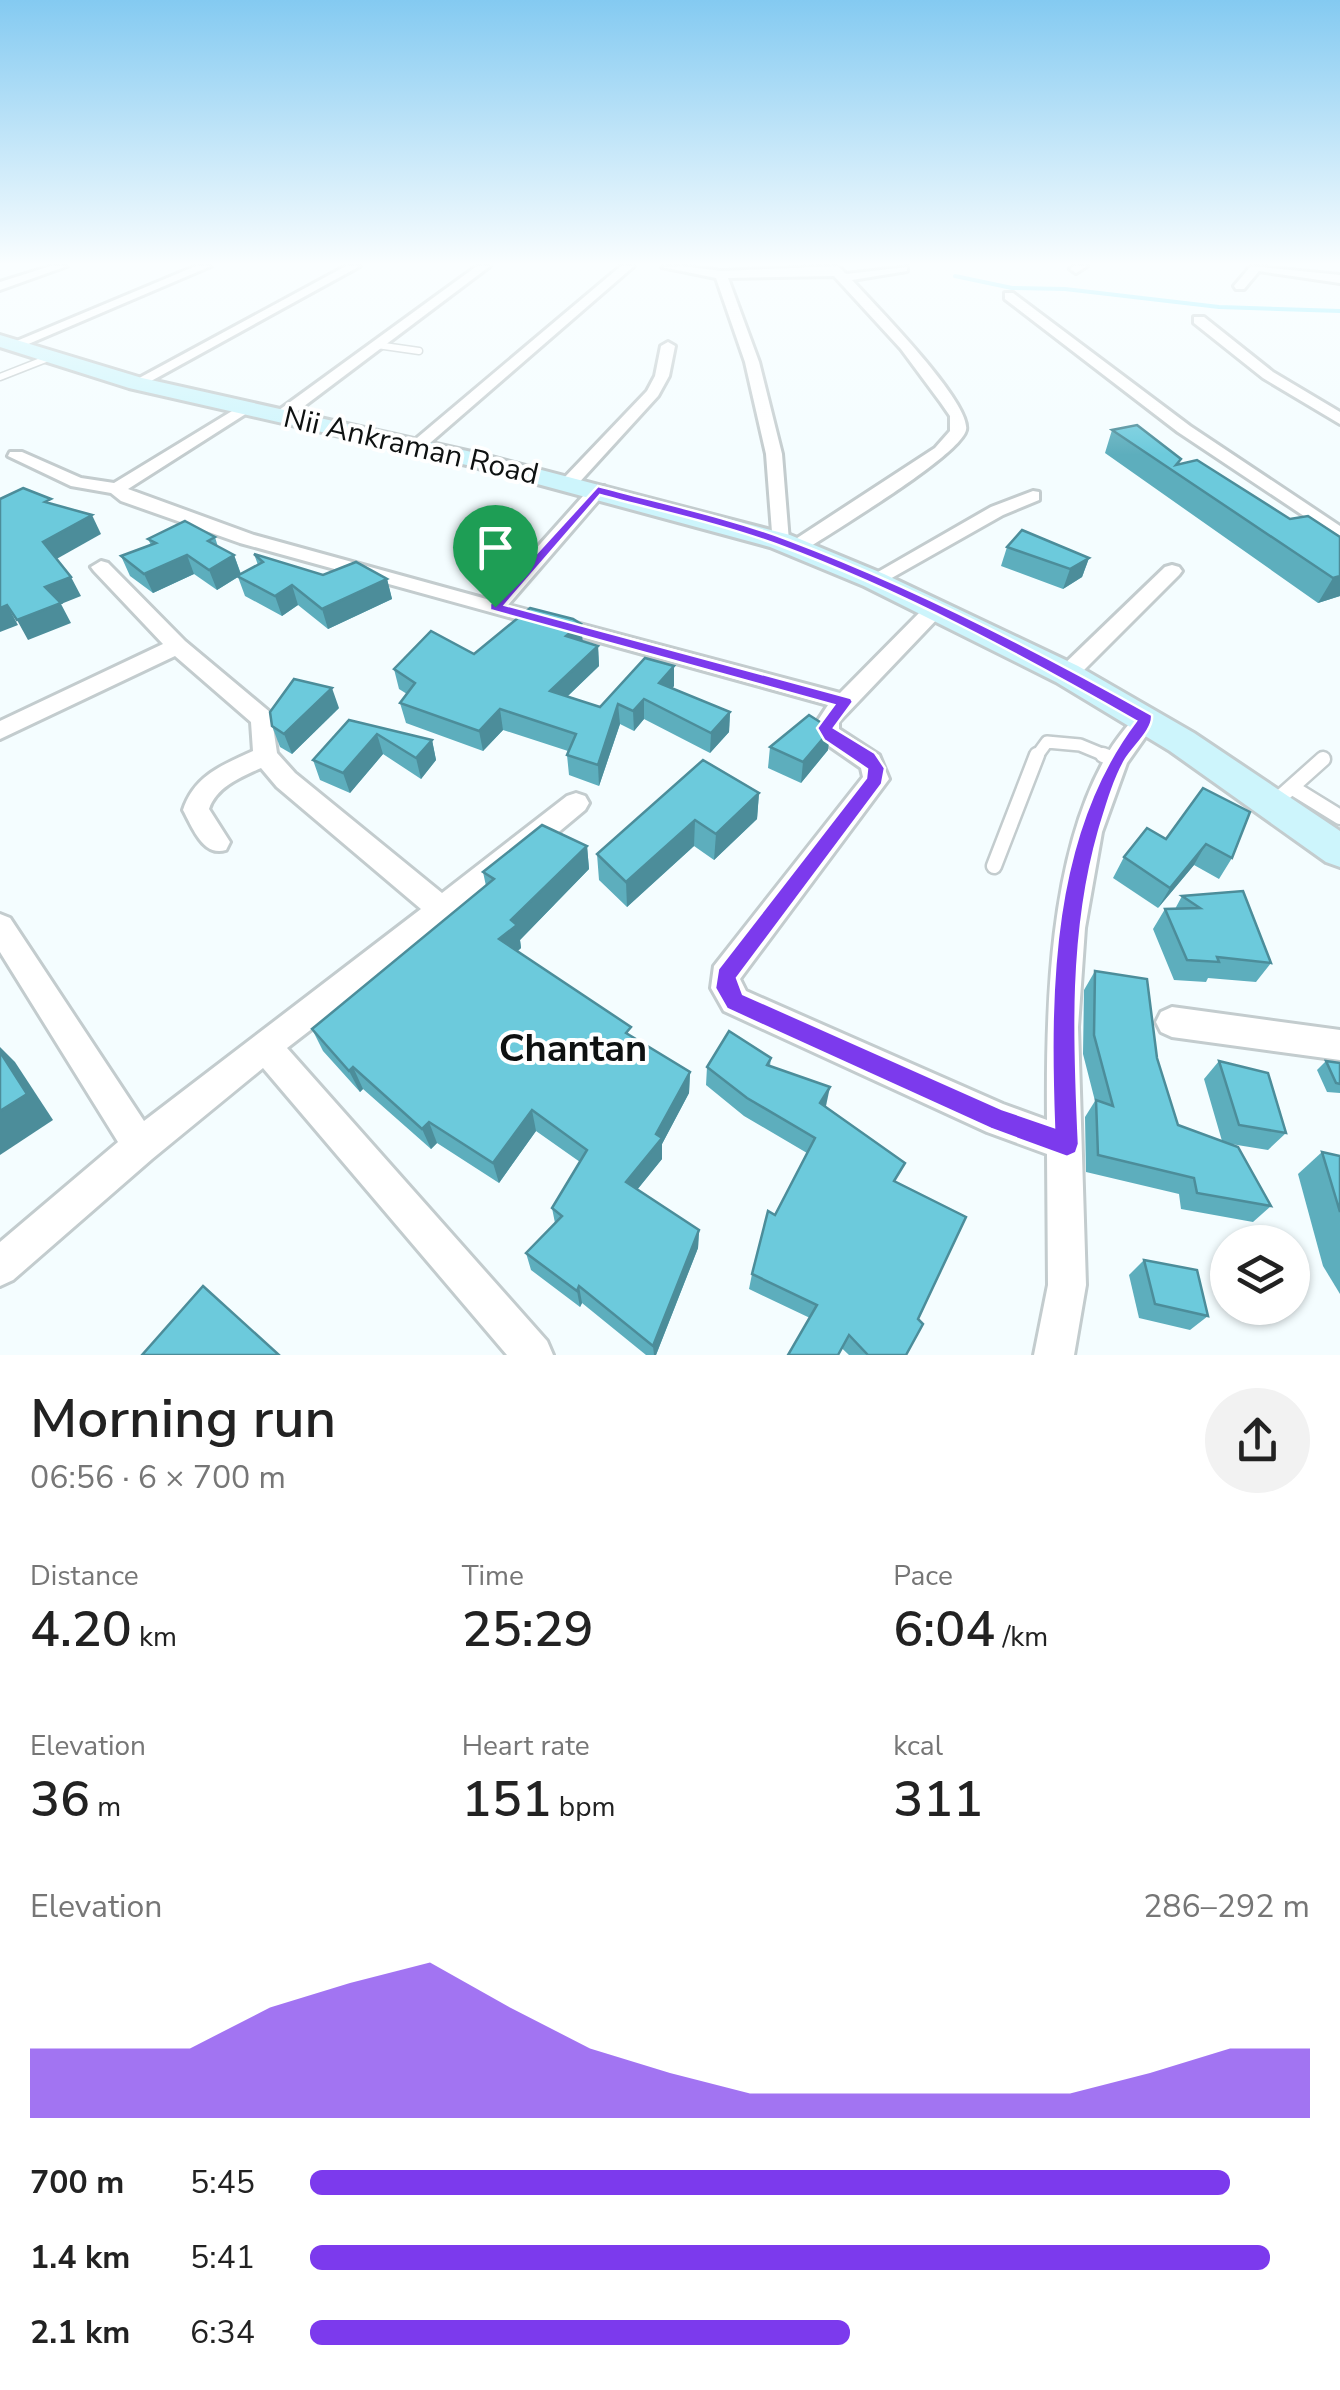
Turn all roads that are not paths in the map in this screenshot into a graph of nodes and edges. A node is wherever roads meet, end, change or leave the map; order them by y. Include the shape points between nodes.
1 (42, 329) edge
2 (236, 329) edge
3 (400, 329) edge
4 (554, 329) edge
5 (741, 329) edge
6 (890, 329) edge
7 (1053, 329) edge
8 (1211, 329) edge
9 (7, 343) edge
10 (378, 346) junction
11 (668, 346) dead end
12 (420, 350) dead end
13 (51, 357) junction
14 (0, 377) edge
15 (136, 383) junction
16 (247, 408) junction
17 (281, 416) junction
18 (1340, 419) edge
19 (418, 446) junction
20 (16, 456) dead end
21 (569, 483) junction
22 (117, 489) junction
23 (598, 490) junction
24 (1032, 496) dead end
25 (1340, 534) edge
26 (788, 545) junction
27 (101, 567) dead end
28 (1172, 570) dead end
29 (874, 580) junction
30 (495, 607) junction
31 (934, 610) junction
32 (177, 646) junction
33 (1067, 674) junction
34 (845, 702) junction
35 (1146, 719) junction
36 (0, 731) edge
37 (265, 756) junction
38 (1322, 759) dead end
39 (1116, 760) junction
40 (1282, 796) junction
41 (576, 803) dead end
42 (1340, 817) edge
43 (217, 842) dead end
44 (1340, 852) edge
45 (994, 866) dead end
46 (442, 911) junction
47 (0, 927) edge
48 (1172, 1022) dead end
49 (1340, 1045) edge
50 (266, 1048) junction
51 (1067, 1144) junction
52 (140, 1145) junction
53 (0, 1268) edge
54 (532, 1355) edge
55 (1054, 1355) edge

1 - 9 street
2 - 15 street
3 - 10 street
4 - 19 street
5 - 26 street via 774,454
6 - 26 street via 958,416 958,432 941,452
7 - 25 street via 1184,429
8 - 18 street
9 - 13 street, Nii Ankraman Road
10 - 12 lane
10 - 17 street
11 - 21 street via 653,393
13 - 14 lane
13 - 15 street, Nii Ankraman Road
15 - 16 street, Nii Ankraman Road
16 - 17 street, Nii Ankraman Road
16 - 22 street
17 - 19 street, Nii Ankraman Road
19 - 21 street, Nii Ankraman Road
20 - 22 street via 77,482
21 - 23 street, Nii Ankraman Road
22 - 30 street via 248,539
23 - 26 street, Nii Ankraman Road
23 - 30 street
24 - 29 street
26 - 29 street, Nii Ankraman Road
27 - 32 street
28 - 33 street
29 - 31 street, Nii Ankraman Road
30 - 34 street
31 - 33 street, Nii Ankraman Road
31 - 34 street
32 - 36 street
32 - 37 street via 262,719
33 - 35 street, Nii Ankraman Road
34 - 51 street via 825,728 868,758 876,779 726,976 726,988 735,1002
35 - 39 street
35 - 40 street, Nii Ankraman Road
37 - 43 street via 211,784 197,799 196,810
37 - 46 street
38 - 40 lane
39 - 45 lane via 1080,745 1047,742
39 - 51 street via 1090,832 1070,928 1062,1027
40 - 42 lane
40 - 44 street, Nii Ankraman Road
41 - 46 street
46 - 50 street
47 - 52 street
48 - 49 street
50 - 52 street
50 - 54 street
51 - 55 street via 1067,1284
52 - 53 street

